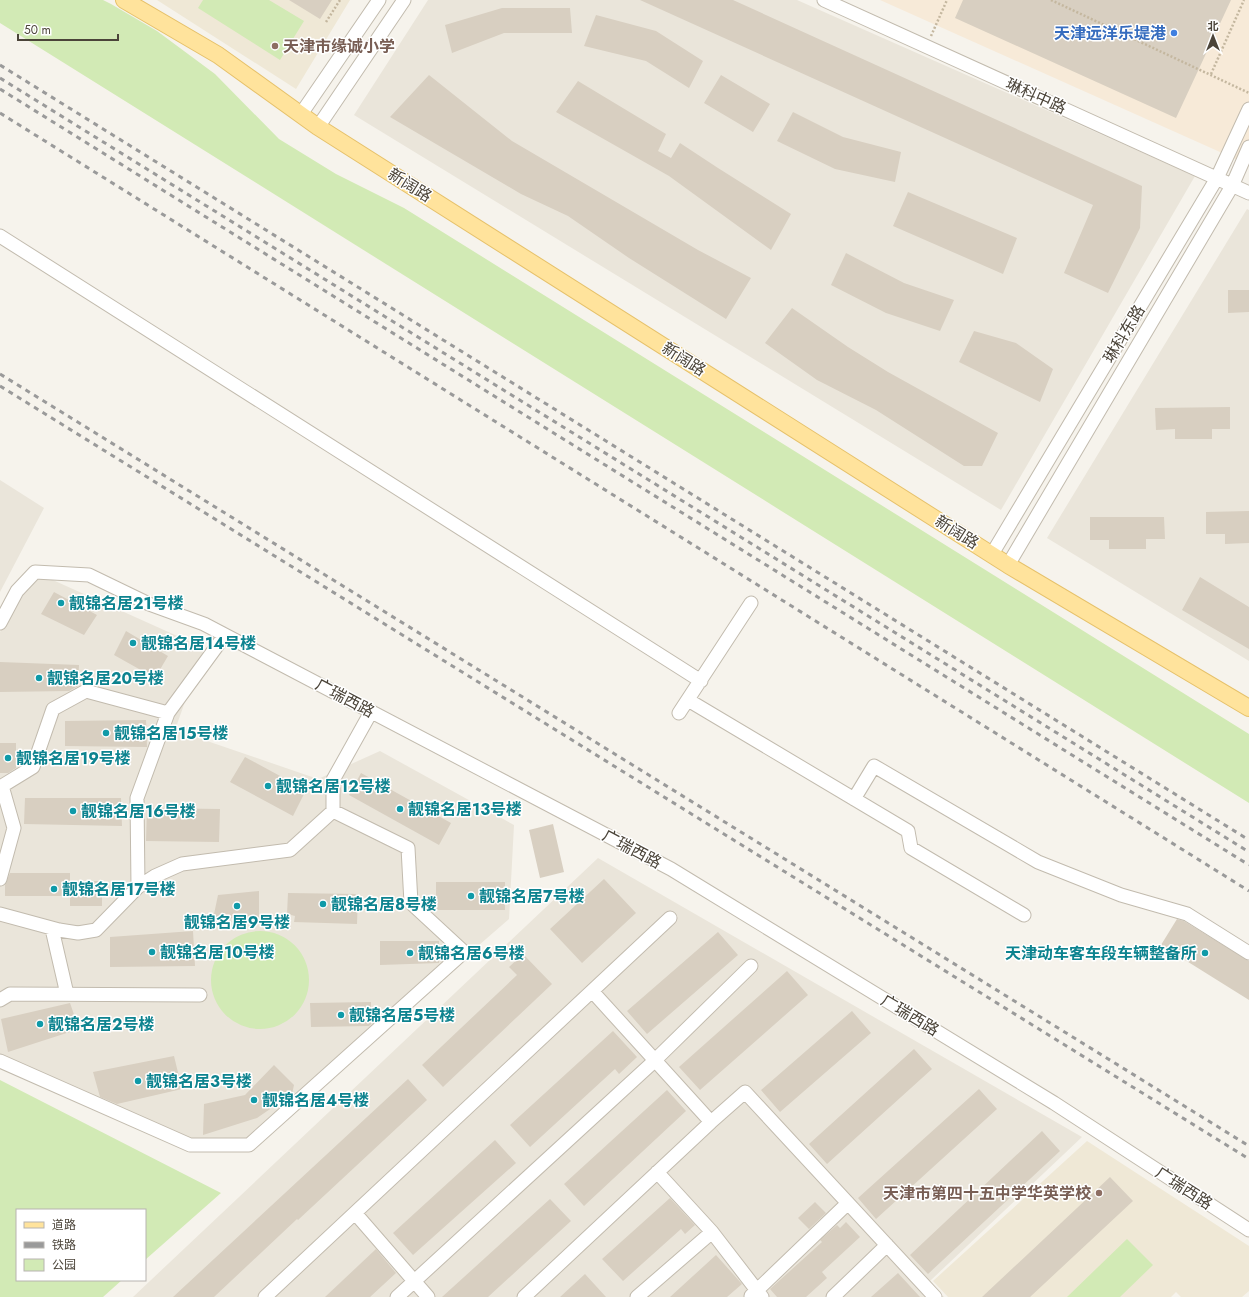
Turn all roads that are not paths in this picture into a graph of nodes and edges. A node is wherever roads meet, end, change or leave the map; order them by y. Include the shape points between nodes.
1 (124, 0) edge
2 (379, 0) edge
3 (404, 0) edge
4 (824, 0) edge
5 (842, 0) edge
6 (1249, 109) edge
7 (301, 114) junction
8 (318, 127) junction
9 (1249, 147) edge
10 (1219, 175) junction
11 (1234, 182) junction
12 (1249, 184) edge
13 (1249, 193) edge
14 (0, 236) edge
15 (992, 554) junction
16 (1008, 565) junction
17 (751, 604) dead end
18 (0, 623) edge
19 (225, 635) junction
20 (701, 681) junction
21 (688, 700) junction
22 (1249, 708) edge
23 (371, 712) junction
24 (168, 713) junction
25 (679, 713) dead end
26 (854, 798) junction
27 (332, 811) junction
28 (0, 878) edge
29 (138, 887) junction
30 (0, 914) edge
31 (1024, 915) dead end
32 (670, 918) dead end
33 (52, 929) junction
34 (1249, 953) edge
35 (750, 966) dead end
36 (592, 991) junction
37 (67, 994) junction
38 (200, 995) dead end
39 (0, 1000) edge
40 (655, 1060) junction
41 (0, 1061) edge
42 (711, 1122) junction
43 (657, 1172) junction
44 (848, 1203) junction
45 (355, 1213) junction
46 (1249, 1230) edge
47 (712, 1232) junction
48 (887, 1245) junction
49 (414, 1281) junction
50 (756, 1295) edge
51 (266, 1297) edge
52 (397, 1297) edge
53 (428, 1297) edge
54 (524, 1297) edge
55 (637, 1297) edge
56 (833, 1297) edge
57 (935, 1297) edge

1 - 7 main road, 新阔路 via 218,55
2 - 7 street
3 - 8 street
4 - 10 street, 琳科中路
5 - 10 street, 琳科中路
6 - 10 street, 琳科东路
7 - 8 main road, 新阔路
8 - 15 main road, 新阔路
9 - 11 street, 琳科东路
10 - 11 street, 琳科中路
10 - 15 street, 琳科东路
11 - 12 street, 琳科中路
11 - 13 street, 琳科中路
11 - 16 street, 琳科东路
14 - 20 street
15 - 16 main road, 新阔路
16 - 22 main road, 新阔路
17 - 20 street
18 - 19 street, 广瑞西路 via 17,591 35,572 63,572 89,575 149,604 204,624
19 - 23 street, 广瑞西路
19 - 24 street
20 - 21 street
21 - 25 street
21 - 26 street
23 - 27 street via 333,780
23 - 46 street, 广瑞西路 via 671,869 1054,1103
24 - 28 street via 86,691 53,709 33,767 2,786 14,828
24 - 29 street via 137,798
26 - 31 street via 908,831 911,848
26 - 34 street via 874,766 1038,862 1121,895 1187,914
27 - 29 street via 290,850 182,864
27 - 41 street via 408,848 411,903 464,952 249,1145 190,1145
29 - 33 street via 96,930 78,933
30 - 33 street
32 - 36 street
33 - 37 street
35 - 40 street
36 - 40 street
36 - 45 street
37 - 38 street
37 - 39 street via 10,994
40 - 42 street
40 - 49 street
42 - 43 street
42 - 44 street via 745,1092
43 - 47 street
43 - 54 street
44 - 48 street
44 - 50 street
45 - 49 street
45 - 51 street
47 - 50 street
47 - 55 street
48 - 56 street
48 - 57 street
49 - 52 street
49 - 53 street

